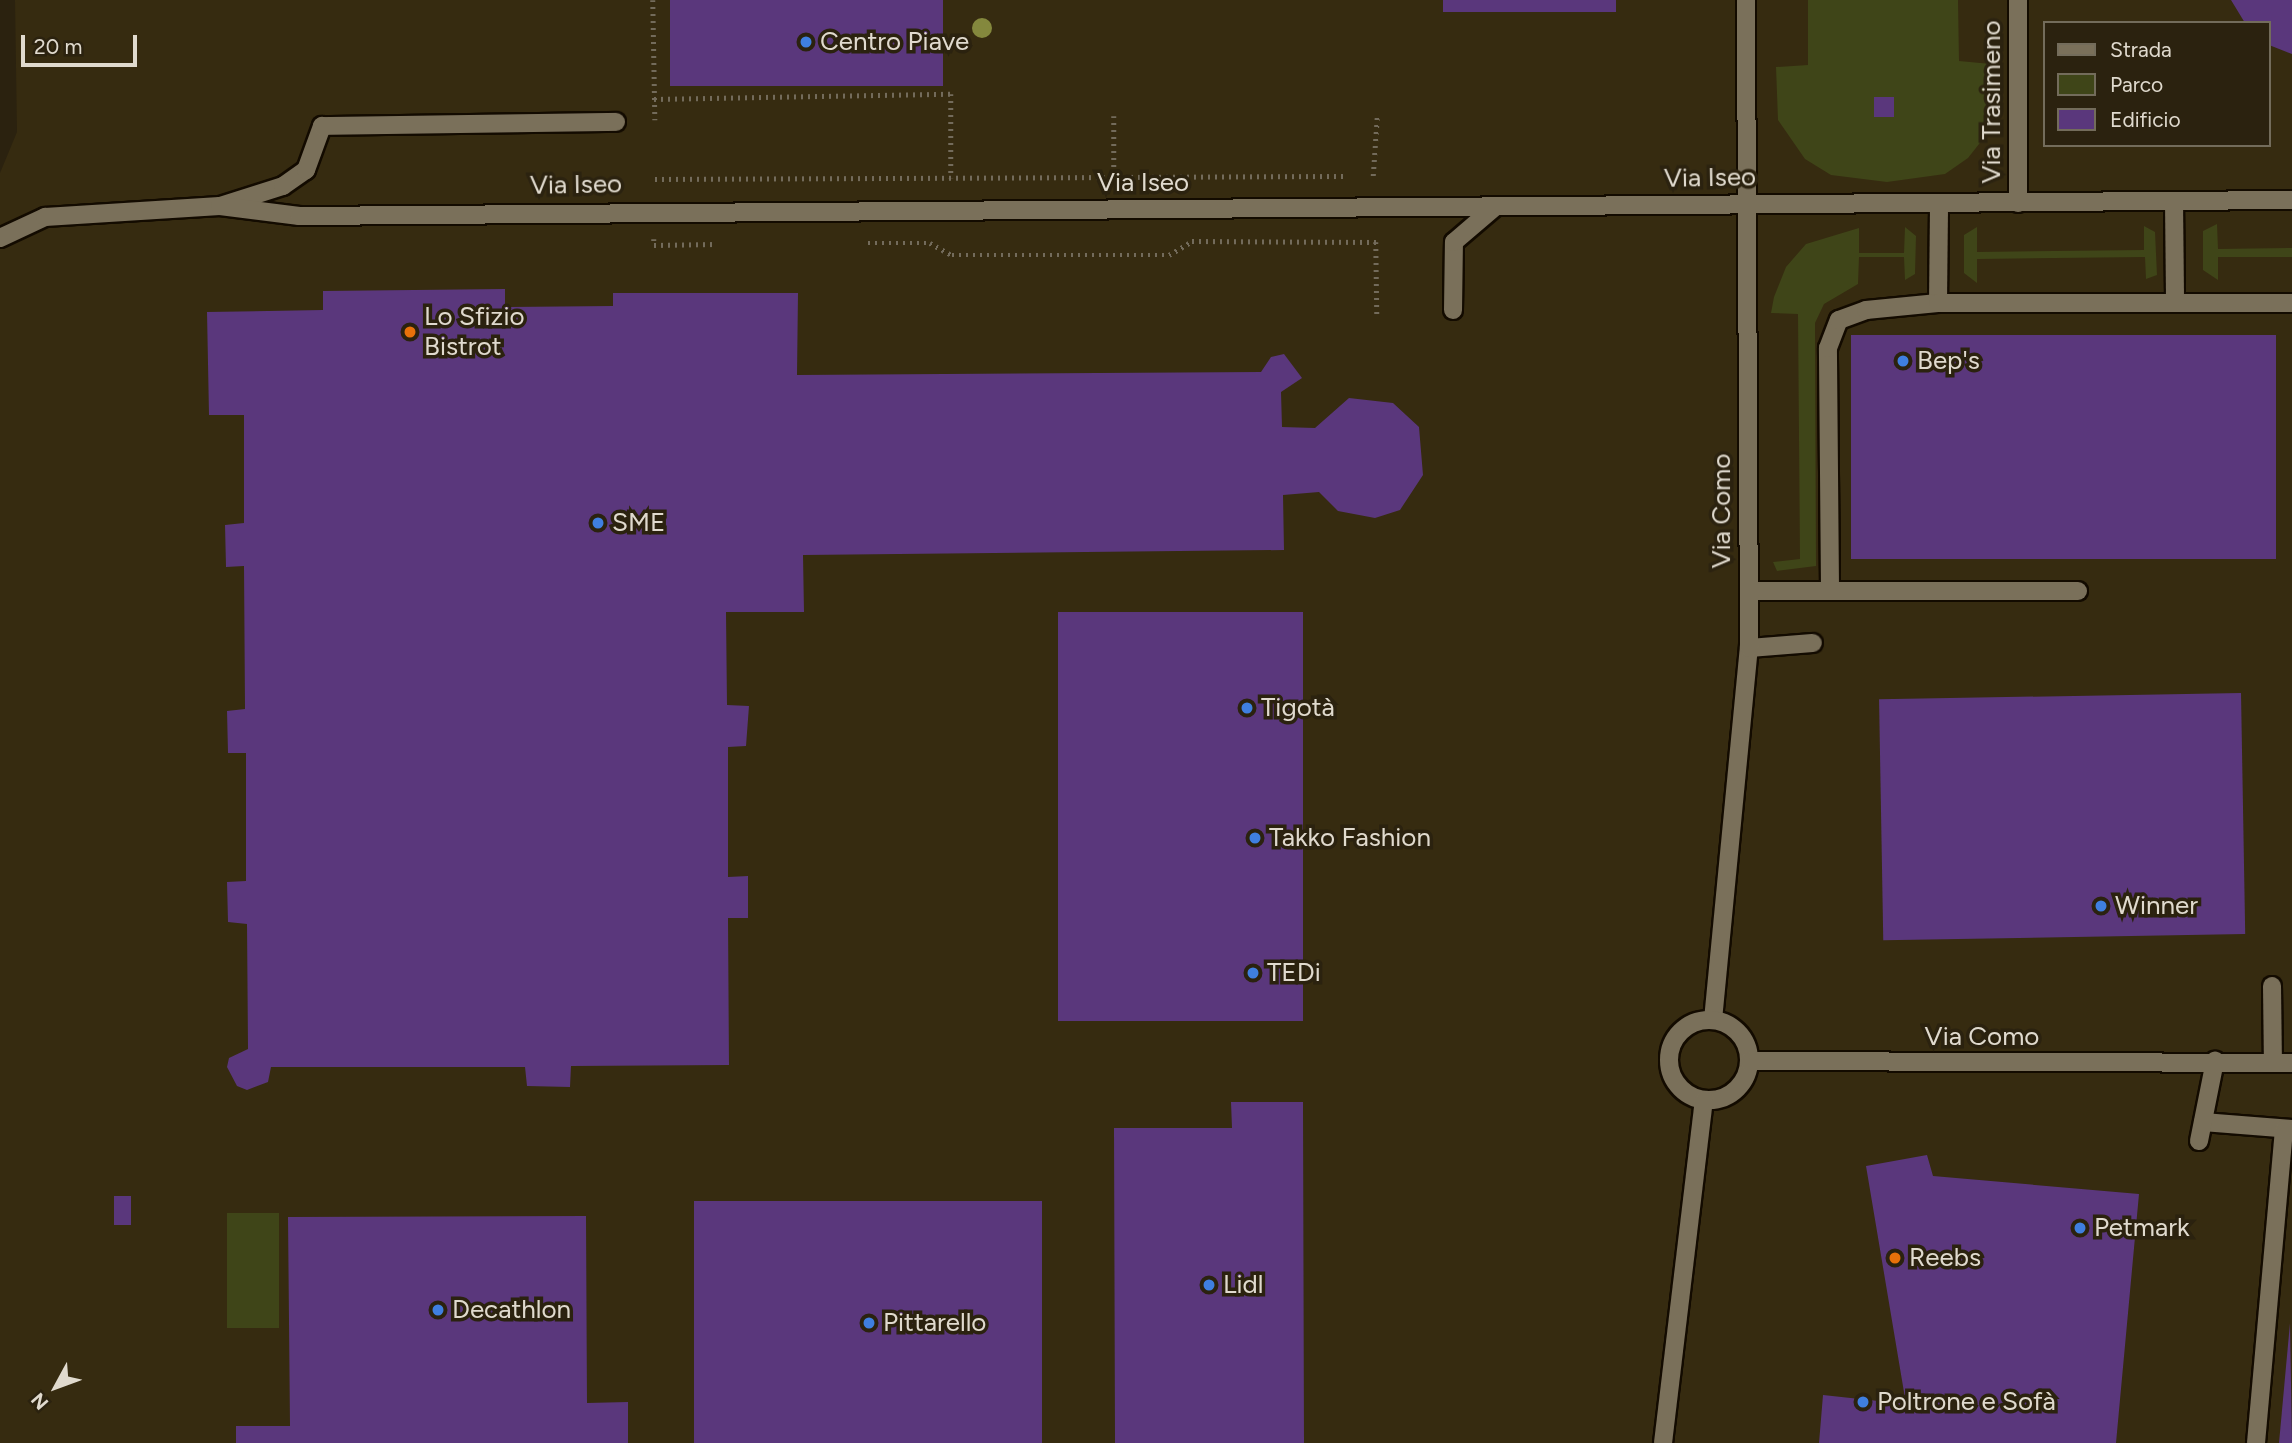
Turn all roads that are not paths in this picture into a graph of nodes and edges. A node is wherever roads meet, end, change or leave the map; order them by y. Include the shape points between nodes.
1 (1746, 0) edge
2 (2018, 0) edge
3 (616, 121) dead end
4 (2292, 200) edge
5 (2174, 201) junction
6 (1939, 202) junction
7 (1746, 203) junction
8 (2018, 203) junction
9 (220, 206) junction
10 (1495, 207) junction
11 (0, 238) edge
12 (2175, 300) junction
13 (1938, 303) junction
14 (2292, 303) edge
15 (1453, 310) dead end
16 (1830, 587) junction
17 (1749, 591) junction
18 (2078, 591) dead end
19 (1812, 643) dead end
20 (1749, 648) junction
21 (2272, 986) dead end
22 (1713, 1020) junction
23 (1749, 1061) junction
24 (2216, 1061) junction
25 (2273, 1063) junction
26 (2292, 1063) edge
27 (1704, 1100) junction
28 (2203, 1122) junction
29 (2288, 1129) edge
30 (2199, 1141) dead end
31 (2286, 1219) edge
32 (1663, 1443) edge
33 (2256, 1443) edge

1 - 7 street, Via Como
2 - 8 street, Via Trasimeno
3 - 9 street via 322,126 306,170 283,186
4 - 5 street, Via Iseo
5 - 8 street, Via Iseo
5 - 12 street
6 - 7 street, Via Iseo
6 - 8 street, Via Iseo
6 - 13 street
7 - 10 street, Via Iseo
7 - 17 street, Via Como
9 - 10 street, Via Iseo via 299,216
9 - 11 street, Via Iseo via 46,218
10 - 15 street via 1454,242
12 - 13 street
12 - 14 street
13 - 16 street via 1866,310 1839,320 1830,333
16 - 17 street
16 - 18 street
17 - 20 street, Via Como
19 - 20 street
20 - 22 street, Via Como
21 - 25 street
22 - 23 street via 1742,1038
22 - 27 street via 1681,1031 1669,1057 1676,1084
23 - 24 street, Via Como
23 - 27 street via 1734,1092
24 - 25 street, Via Como
24 - 28 street
25 - 26 street, Via Como
27 - 32 street
28 - 29 street
28 - 30 street
29 - 31 street
31 - 33 street

